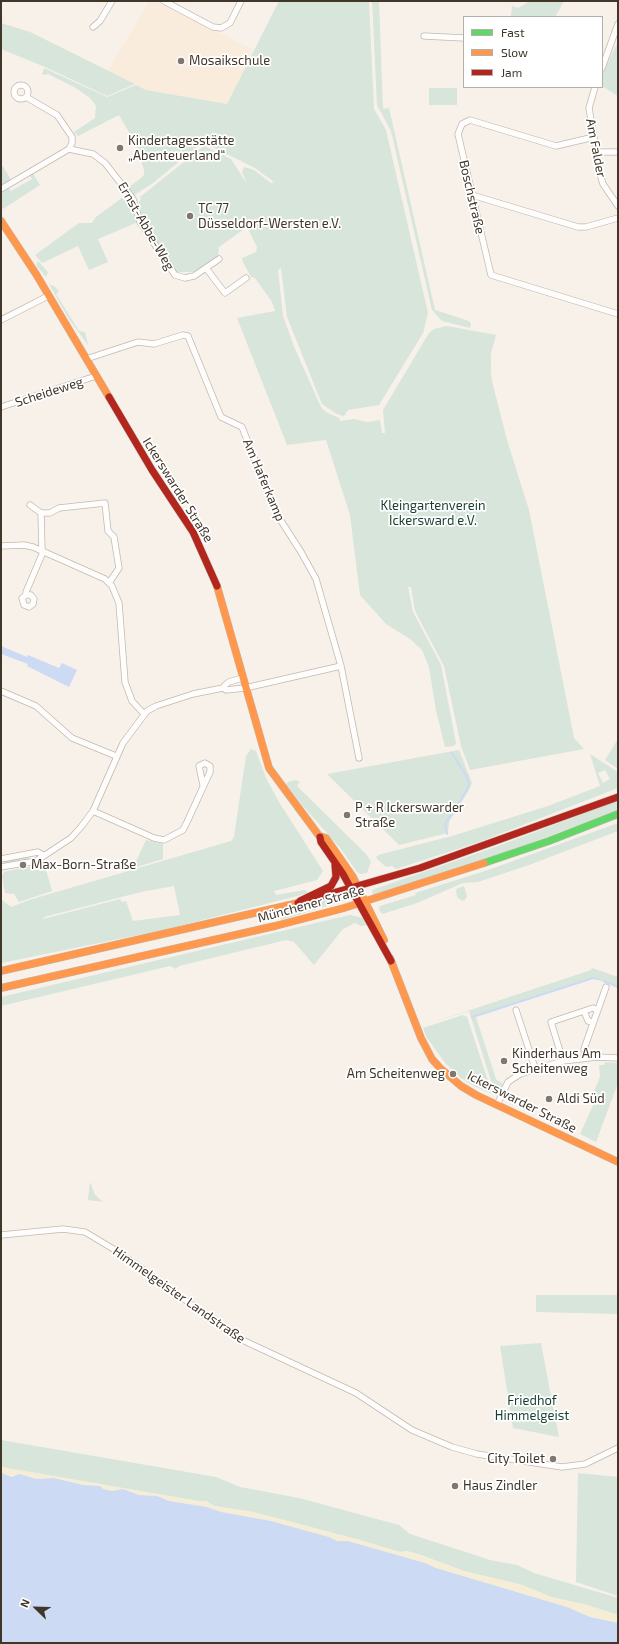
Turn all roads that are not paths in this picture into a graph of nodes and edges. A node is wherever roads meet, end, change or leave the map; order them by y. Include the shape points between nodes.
1 (112, 1) edge
2 (164, 1) edge
3 (241, 1) edge
4 (618, 24) edge
5 (93, 26) dead end
6 (424, 36) dead end
7 (463, 38) edge
8 (603, 63) edge
9 (595, 88) edge
10 (26, 97) dead end
11 (594, 137) junction
12 (69, 149) junction
13 (597, 152) junction
14 (618, 152) edge
15 (1, 189) edge
16 (472, 195) junction
17 (618, 206) edge
18 (618, 218) edge
19 (1, 221) edge
20 (219, 259) dead end
21 (206, 268) junction
22 (246, 278) dead end
23 (48, 296) junction
24 (618, 314) edge
25 (1, 320) edge
26 (86, 359) junction
27 (96, 376) junction
28 (1, 407) edge
29 (30, 505) dead end
30 (40, 513) junction
31 (1, 546) edge
32 (42, 552) junction
33 (109, 583) junction
34 (26, 595) dead end
35 (341, 666) junction
36 (242, 678) junction
37 (223, 688) junction
38 (245, 688) junction
39 (1, 691) edge
40 (144, 714) junction
41 (116, 756) junction
42 (359, 758) dead end
43 (203, 786) dead end
44 (618, 797) edge
45 (93, 811) junction
46 (618, 814) edge
47 (320, 836) junction
48 (43, 855) junction
49 (1, 859) edge
50 (335, 863) junction
51 (1, 867) edge
52 (354, 887) junction
53 (366, 902) junction
54 (298, 903) junction
55 (358, 904) junction
56 (391, 961) junction
57 (1, 971) edge
58 (606, 987) dead end
59 (1, 988) edge
60 (516, 1010) dead end
61 (597, 1010) junction
62 (584, 1011) junction
63 (593, 1022) junction
64 (584, 1057) junction
65 (618, 1058) edge
66 (563, 1060) junction
67 (535, 1068) junction
68 (498, 1105) junction
69 (618, 1162) edge
70 (1, 1235) edge
71 (618, 1448) edge

1 - 5 street via 100,21
2 - 3 street via 213,27 221,28 230,23
4 - 8 street
6 - 7 street
9 - 11 street, Am Falder via 589,108
10 - 12 street via 57,115 72,137
11 - 13 street, Am Falder
11 - 16 street, Boschstraße via 556,146 475,121 464,122 458,129 458,138
12 - 15 street
12 - 21 street, Ernst-Abbe-Weg via 93,154 105,162 133,199 140,222 175,275 185,278 194,276
13 - 14 street
13 - 17 street, Am Falder via 603,184
16 - 18 street via 578,227 588,227
16 - 24 street, Boschstraße via 491,275
19 - 23 main road, Ickerswarder Straße
20 - 21 street, Ernst-Abbe-Weg
21 - 22 street via 225,293
23 - 25 street
23 - 26 main road, Ickerswarder Straße
26 - 27 main road, Ickerswarder Straße
26 - 35 street, Am Haferkamp via 138,342 154,344 183,335 188,336 220,417 242,427 276,513 316,579
27 - 28 street, Scheideweg
27 - 36 main road, Ickerswarder Straße via 193,532 218,588
29 - 30 street
30 - 32 street
30 - 33 street via 50,513 59,508 105,503 108,531 114,536 119,568
31 - 32 street via 24,545
32 - 33 street
32 - 34 street
33 - 40 street via 120,603 125,682 132,701
35 - 38 street
35 - 42 street, Am Haferkamp
36 - 37 street via 229,682
36 - 38 main road, Ickerswarder Straße
37 - 38 street
37 - 40 street via 173,700
38 - 47 main road, Ickerswarder Straße via 269,768
39 - 41 street via 36,706 72,738
40 - 41 street
41 - 45 street
43 - 45 street via 183,830 164,840
44 - 52 main road, Münchener Straße via 420,868
45 - 48 street via 71,838
46 - 53 main road, Münchener Straße via 508,856
47 - 50 main road, Ickerswarder Straße via 321,842
47 - 52 main road, Ickerswarder Straße via 326,838 351,874
48 - 49 street via 38,852
48 - 51 street via 36,861
50 - 52 main road, Ickerswarder Straße
50 - 54 main road via 336,878 331,886
52 - 53 main road, Ickerswarder Straße
52 - 54 main road, Münchener Straße
52 - 55 main road, Ickerswarder Straße
53 - 55 main road, Münchener Straße
53 - 56 main road, Ickerswarder Straße
54 - 57 main road, Münchener Straße
55 - 56 main road, Ickerswarder Straße
55 - 59 main road, Münchener Straße via 275,926
56 - 68 main road, Ickerswarder Straße via 421,1038 432,1059 461,1086
58 - 61 street
60 - 67 street
61 - 62 street via 593,1008
61 - 63 street
62 - 63 street via 588,1021
62 - 66 street via 551,1022
63 - 64 street
64 - 65 street
64 - 66 street
66 - 67 street
67 - 68 street via 511,1078
68 - 69 main road, Ickerswarder Straße
70 - 71 street, Himmelgeister Landstraße via 63,1229 85,1232 120,1252 238,1338 356,1393 412,1430 452,1447 546,1466 575,1467 594,1461

